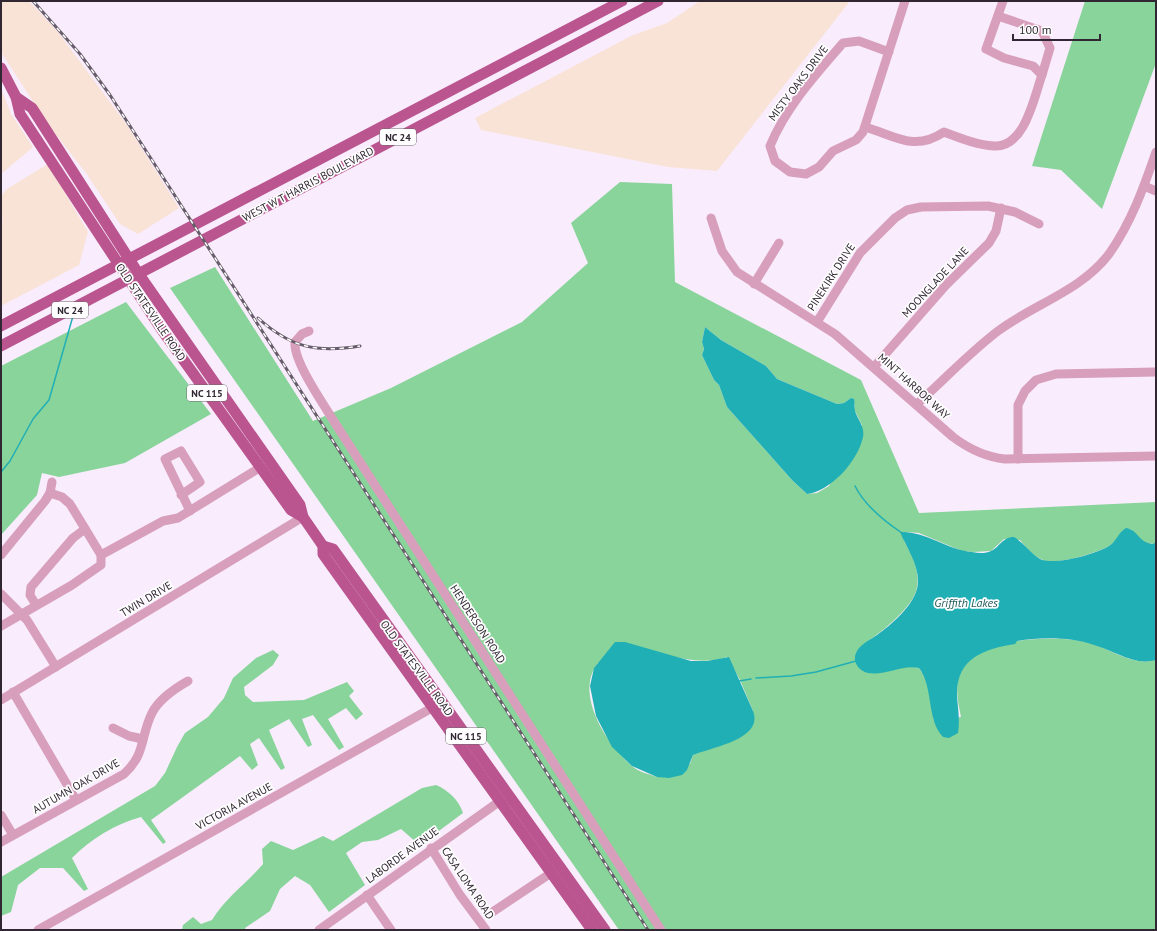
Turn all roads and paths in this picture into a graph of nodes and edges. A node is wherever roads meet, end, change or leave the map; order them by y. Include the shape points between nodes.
1 (622, 1) edge
2 (658, 1) edge
3 (905, 1) edge
4 (1003, 1) edge
5 (998, 16) junction
6 (889, 52) junction
7 (1, 68) edge
8 (1042, 75) junction
9 (17, 101) junction
10 (865, 127) junction
11 (1156, 152) edge
12 (1144, 186) junction
13 (1156, 191) edge
14 (88, 196) junction
15 (1001, 208) junction
16 (711, 218) dead end
17 (1039, 224) dead end
18 (779, 242) dead end
19 (129, 259) junction
20 (118, 264) junction
21 (138, 273) junction
22 (128, 279) junction
23 (754, 284) junction
24 (817, 322) junction
25 (1, 326) edge
26 (309, 331) dead end
27 (1, 346) edge
28 (874, 367) junction
29 (1156, 372) edge
30 (917, 404) junction
31 (1156, 456) edge
32 (1018, 459) junction
33 (261, 468) junction
34 (52, 482) dead end
35 (50, 493) junction
36 (181, 495) junction
37 (190, 511) junction
38 (303, 517) junction
39 (85, 529) junction
40 (1, 555) edge
41 (101, 555) junction
42 (1, 594) edge
43 (36, 605) junction
44 (21, 614) junction
45 (1, 626) edge
46 (56, 667) junction
47 (188, 681) dead end
48 (13, 692) junction
49 (1, 700) edge
50 (438, 705) junction
51 (113, 728) dead end
52 (143, 739) junction
53 (76, 800) junction
54 (500, 801) junction
55 (1, 815) edge
56 (13, 835) junction
57 (1, 842) edge
58 (431, 848) junction
59 (551, 873) junction
60 (367, 895) junction
61 (491, 913) dead end
62 (38, 930) edge
63 (319, 930) edge
64 (391, 930) edge
65 (486, 930) edge
66 (592, 930) edge
67 (605, 930) edge
68 (661, 930) edge

1 - 19 main road, WEST W T HARRIS BOULEVARD / NC 24
2 - 21 main road, WEST W T HARRIS BOULEVARD / NC 24
3 - 6 street, MISTY OAKS DRIVE
4 - 5 street
5 - 8 street via 1042,31 1050,48
5 - 8 street via 986,49 1004,58 1033,66
6 - 10 street, MISTY OAKS DRIVE
6 - 10 street, MISTY OAKS DRIVE via 859,41 843,43 782,121 770,146 775,161 790,172 806,174 819,167 833,151 856,140
7 - 9 main road, OLD STATESVILLE ROAD / NC 115
8 - 10 street via 1020,134 1010,142 996,146 970,142 944,132 932,140 916,143
9 - 14 main road via 33,119 60,162
9 - 14 main road, OLD STATESVILLE ROAD / NC 115 via 32,108
9 - 20 main road, OLD STATESVILLE ROAD / NC 115 via 20,114
11 - 12 street
12 - 13 street
12 - 30 street via 1129,222 1109,255 1060,296 999,330
14 - 19 main road, OLD STATESVILLE ROAD / NC 115
15 - 17 street, PINEKIRK DRIVE
15 - 24 street, PINEKIRK DRIVE via 975,205 921,207 902,212 860,253
15 - 28 street, MOONGLADE LANE via 996,231 989,243 946,285
16 - 23 street, MINT HARBOR WAY via 722,251 729,262 737,272
18 - 23 street
19 - 20 main road, WEST W T HARRIS BOULEVARD / NC 24
19 - 21 main road, OLD STATESVILLE ROAD / NC 115
20 - 22 main road, OLD STATESVILLE ROAD / NC 115
20 - 25 main road, WEST W T HARRIS BOULEVARD / NC 24
21 - 22 main road, WEST W T HARRIS BOULEVARD / NC 24
21 - 38 main road, OLD STATESVILLE ROAD / NC 115 via 300,504
22 - 27 main road, WEST W T HARRIS BOULEVARD / NC 24
22 - 33 main road, OLD STATESVILLE ROAD / NC 115
23 - 24 street, MINT HARBOR WAY
24 - 28 street, MINT HARBOR WAY
26 - 68 street, HENDERSON ROAD via 295,342 296,352 306,374
28 - 30 street, MINT HARBOR WAY
29 - 32 street via 1056,374 1036,380 1025,391 1018,405
30 - 32 street, MINT HARBOR WAY via 953,437 973,450 992,457
31 - 32 street, MINT HARBOR WAY
33 - 37 street
33 - 38 main road, OLD STATESVILLE ROAD / NC 115 via 291,510
34 - 35 street
35 - 39 street via 62,497 70,504
35 - 40 street
36 - 36 street via 165,459 181,451 200,482
36 - 37 street
37 - 41 street via 178,518 163,521
38 - 46 street, TWIN DRIVE
38 - 50 main road, OLD STATESVILLE ROAD / NC 115 via 323,546 323,554
39 - 41 street
39 - 43 street via 73,538 31,587 30,595
41 - 43 street via 101,565 98,568
42 - 44 street
43 - 44 street
44 - 45 street
44 - 46 street
46 - 48 street, TWIN DRIVE
47 - 52 street, AUTUMN OAK DRIVE via 158,704
48 - 49 street, TWIN DRIVE
48 - 53 street
50 - 54 main road, OLD STATESVILLE ROAD / NC 115
50 - 62 street, VICTORIA AVENUE
50 - 67 main road, OLD STATESVILLE ROAD / NC 115
51 - 52 street via 129,736
52 - 53 street, AUTUMN OAK DRIVE via 140,754 133,766 124,774
53 - 56 street, AUTUMN OAK DRIVE
54 - 58 street, LABORDE AVENUE
54 - 59 main road, OLD STATESVILLE ROAD / NC 115
55 - 56 street
56 - 57 street, AUTUMN OAK DRIVE
58 - 60 street, LABORDE AVENUE
58 - 65 street, CASA LOMA ROAD via 460,895
59 - 61 street
59 - 66 main road, OLD STATESVILLE ROAD / NC 115
60 - 63 street, LABORDE AVENUE
60 - 64 street

